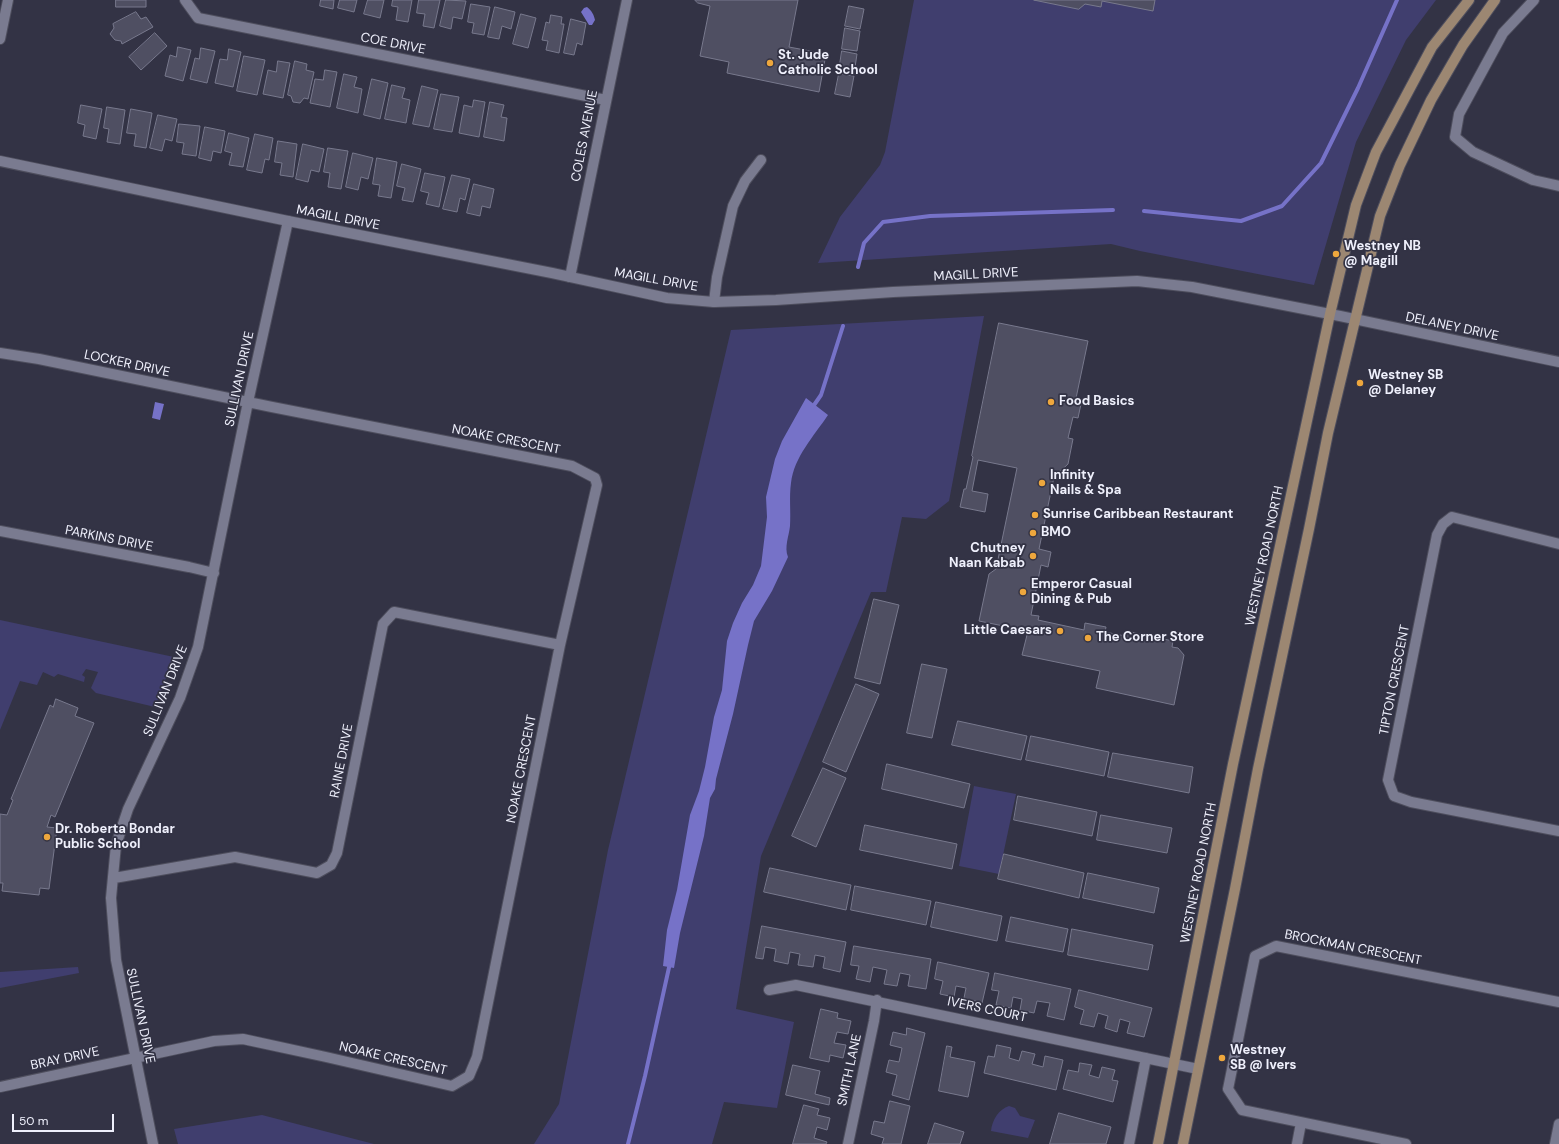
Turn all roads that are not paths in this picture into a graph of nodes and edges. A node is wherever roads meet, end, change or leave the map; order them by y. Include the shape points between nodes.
1 (8, 0) edge
2 (185, 0) edge
3 (627, 0) edge
4 (1469, 0) edge
5 (1495, 0) edge
6 (1534, 0) edge
7 (0, 39) edge
8 (606, 100) junction
9 (761, 160) dead end
10 (0, 161) edge
11 (1559, 186) edge
12 (288, 221) junction
13 (570, 277) junction
14 (714, 302) junction
15 (1330, 314) junction
16 (1340, 316) joint
17 (1356, 319) junction
18 (0, 353) edge
19 (1559, 362) edge
20 (248, 402) junction
21 (0, 531) edge
22 (1559, 544) edge
23 (214, 573) junction
24 (560, 645) junction
25 (1559, 831) edge
26 (114, 878) junction
27 (769, 990) dead end
28 (877, 1000) junction
29 (1559, 1002) edge
30 (1146, 1058) junction
31 (136, 1059) junction
32 (1174, 1064) junction
33 (1198, 1069) junction
34 (0, 1087) edge
35 (1301, 1123) junction
36 (1559, 1124) edge
37 (153, 1144) edge
38 (848, 1144) edge
39 (1129, 1144) edge
40 (1158, 1144) edge
41 (1183, 1144) edge
42 (1297, 1144) edge
43 (1406, 1144) edge
44 (1555, 1144) edge

1 - 7 street
2 - 8 street, COE DRIVE via 198,18
3 - 8 street, COLES AVENUE
4 - 15 main road, WESTNEY ROAD NORTH via 1432,48 1376,152 1356,205
5 - 17 main road via 1463,45 1431,100 1400,166 1380,216
6 - 11 street via 1503,33 1459,114 1455,138 1473,152 1533,180
8 - 13 street, COLES AVENUE
9 - 14 street via 745,181 733,206
10 - 12 street, MAGILL DRIVE
12 - 13 street, MAGILL DRIVE
12 - 20 street, SULLIVAN DRIVE
13 - 14 street, MAGILL DRIVE via 667,298
14 - 15 street, MAGILL DRIVE via 1138,281 1192,287
15 - 16 street, MAGILL DRIVE
15 - 32 main road, WESTNEY ROAD NORTH via 1233,764
16 - 17 street, DELANEY DRIVE
17 - 19 street, DELANEY DRIVE
17 - 33 main road via 1328,434
18 - 20 street, LOCKER DRIVE
20 - 23 street, SULLIVAN DRIVE
20 - 24 street, NOAKE CRESCENT via 572,466 595,478 597,485
21 - 23 street, PARKINS DRIVE
22 - 25 street, TIPTON CRESCENT via 1452,517 1443,524 1437,535 1388,780 1394,796 1411,802
23 - 26 street, SULLIVAN DRIVE via 198,647 180,698 128,809 116,846
24 - 26 street, RAINE DRIVE via 394,612 383,624 337,853 331,865 318,873 235,857
24 - 31 street, NOAKE CRESCENT via 477,1057 469,1076 452,1086 243,1039 214,1040
26 - 31 street, SULLIVAN DRIVE via 111,898 116,960
27 - 28 street, IVERS COURT via 796,985
28 - 30 street, IVERS COURT
28 - 38 street, SMITH LANE
29 - 35 street, BROCKMAN CRESCENT via 1276,946 1255,956 1228,1089 1242,1110
30 - 32 street, IVERS COURT
30 - 39 street
31 - 34 street, BRAY DRIVE
31 - 37 street, SULLIVAN DRIVE
32 - 33 street, IVERS COURT
32 - 40 main road, WESTNEY ROAD NORTH
33 - 41 main road
35 - 42 street
35 - 43 street, BROCKMAN CRESCENT
36 - 44 street

